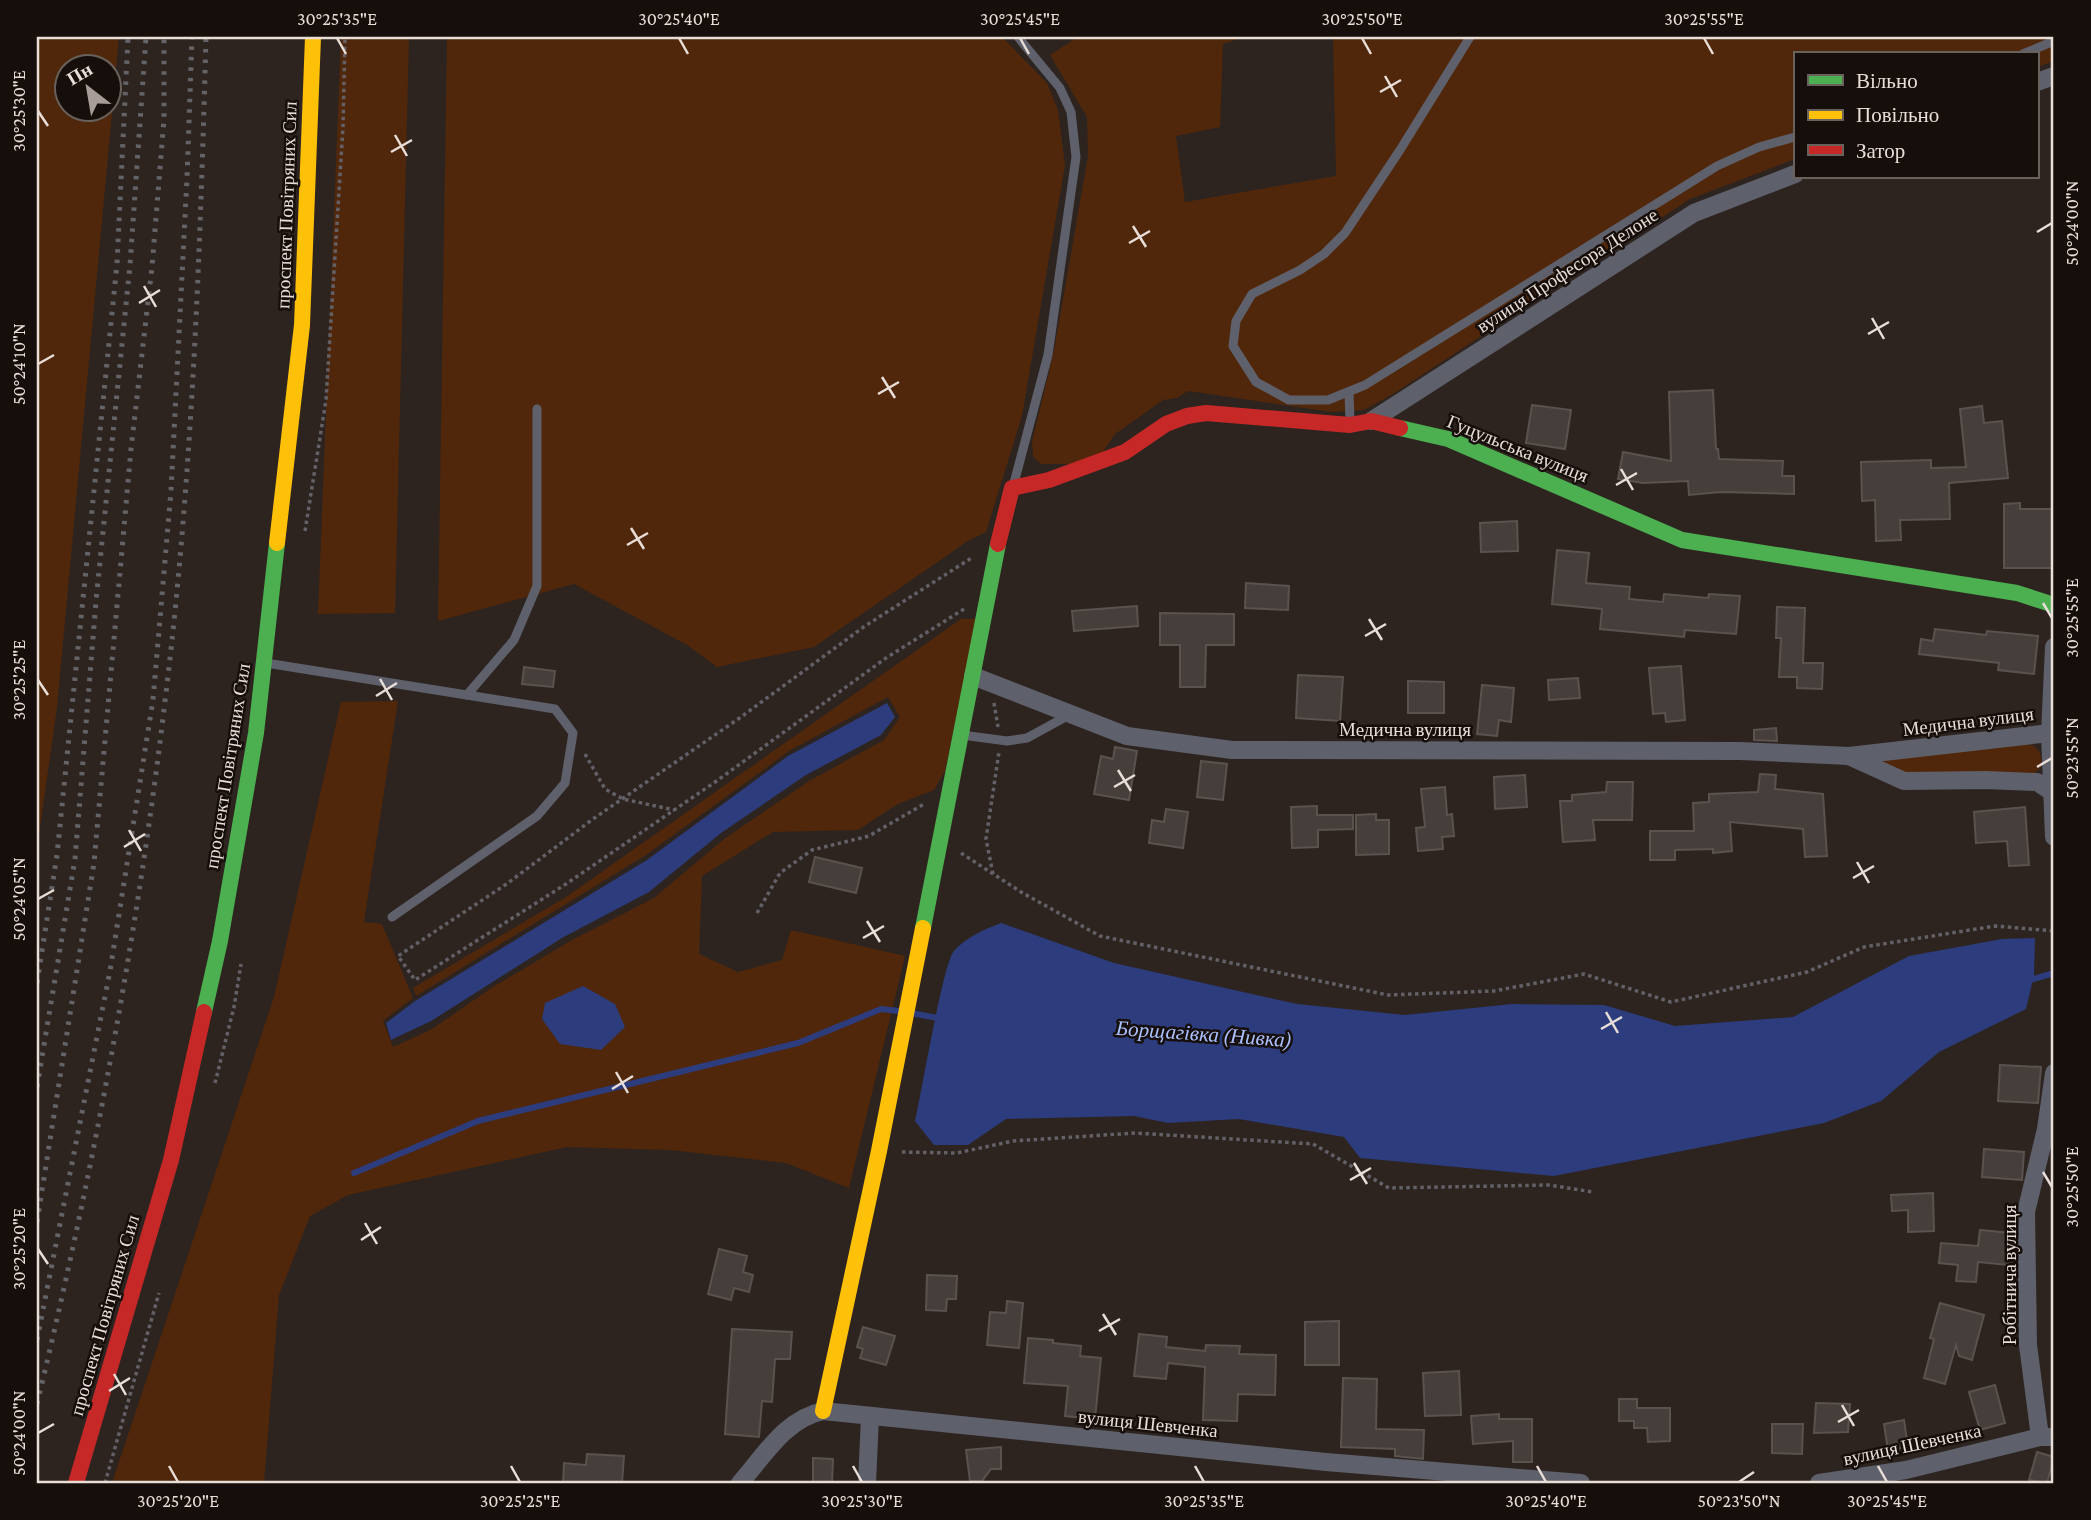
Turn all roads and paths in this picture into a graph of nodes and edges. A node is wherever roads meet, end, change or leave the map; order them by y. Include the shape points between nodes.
1 (313, 37) edge
2 (1018, 37) edge
3 (1470, 37) edge
4 (2054, 41) edge
5 (2028, 52) edge
6 (1794, 137) edge
7 (1794, 174) edge
8 (1349, 392) junction
9 (537, 409) dead end
10 (1371, 421) junction
11 (1350, 425) junction
12 (1013, 488) junction
13 (997, 548) junction
14 (986, 605) junction
15 (2054, 605) edge
16 (2054, 647) edge
17 (265, 663) junction
18 (973, 676) junction
19 (990, 682) junction
20 (467, 695) junction
21 (1071, 714) junction
22 (573, 733) junction
23 (2050, 733) junction
24 (961, 734) junction
25 (1000, 740) junction
26 (1849, 756) junction
27 (950, 789) junction
28 (2052, 792) junction
29 (623, 799) junction
30 (674, 810) junction
31 (2054, 837) edge
32 (939, 839) junction
33 (993, 874) junction
34 (757, 913) dead end
35 (392, 917) dead end
36 (2054, 931) edge
37 (2054, 1073) edge
38 (879, 1151) junction
39 (1593, 1192) dead end
40 (823, 1411) junction
41 (870, 1417) junction
42 (2047, 1437) edge
43 (76, 1483) edge
44 (740, 1483) edge
45 (867, 1483) edge
46 (1581, 1483) edge
47 (1819, 1483) edge

1 - 17 street, проспект Повітряних Сил via 302,325
2 - 12 lane via 1060,88 1071,112 1076,157 1048,355
3 - 8 lane via 1345,233 1324,254 1252,294 1236,321 1233,346 1256,382 1289,400 1328,401
4 - 5 lane
6 - 8 lane via 1717,166
7 - 10 street, вулиця Професора Делоне via 1694,213
8 - 11 lane
9 - 20 lane via 537,586 514,640
10 - 11 street, Гуцульська вулиця
10 - 15 street, Гуцульська вулиця via 1448,439 1682,540 2017,593
11 - 12 street, Гуцульська вулиця via 1206,412 1166,424 1125,452
12 - 13 street
13 - 14 street
13 - 29 path via 946,572 865,626
14 - 18 street
14 - 30 path via 961,609 897,651
16 - 23 street
17 - 20 lane
17 - 43 street, проспект Повітряних Сил via 220,941 171,1160
18 - 19 street, Медична вулиця
18 - 24 street
19 - 21 street, Медична вулиця
19 - 25 path
20 - 22 lane via 555,709
21 - 25 lane via 1027,738
21 - 26 street, Медична вулиця via 1128,736 1232,750 1740,751
22 - 29 path via 605,789
22 - 35 lane via 565,783 537,816
23 - 26 street, Медична вулиця
23 - 28 street
24 - 25 lane
24 - 27 street
25 - 33 path via 986,839
26 - 28 street, Медична вулиця via 1904,781 2037,782
27 - 32 street
27 - 34 path via 869,836 812,850 780,873
28 - 31 street
29 - 30 path
29 - 30 path via 398,956 415,980
32 - 33 path
32 - 38 street
33 - 36 path via 1100,936 1388,995 1494,990 1584,974 1671,1002 1807,972 1864,947 1995,926
37 - 42 street, Робітнича вулиця via 2026,1212 2028,1345
38 - 39 path via 957,1153 1013,1141 1148,1134 1312,1144 1389,1188 1549,1185
38 - 40 street
40 - 41 street, вулиця Шевченка
40 - 44 street via 808,1414 780,1436
41 - 45 street
41 - 46 street, вулиця Шевченка
42 - 47 street, вулиця Шевченка via 1906,1470

